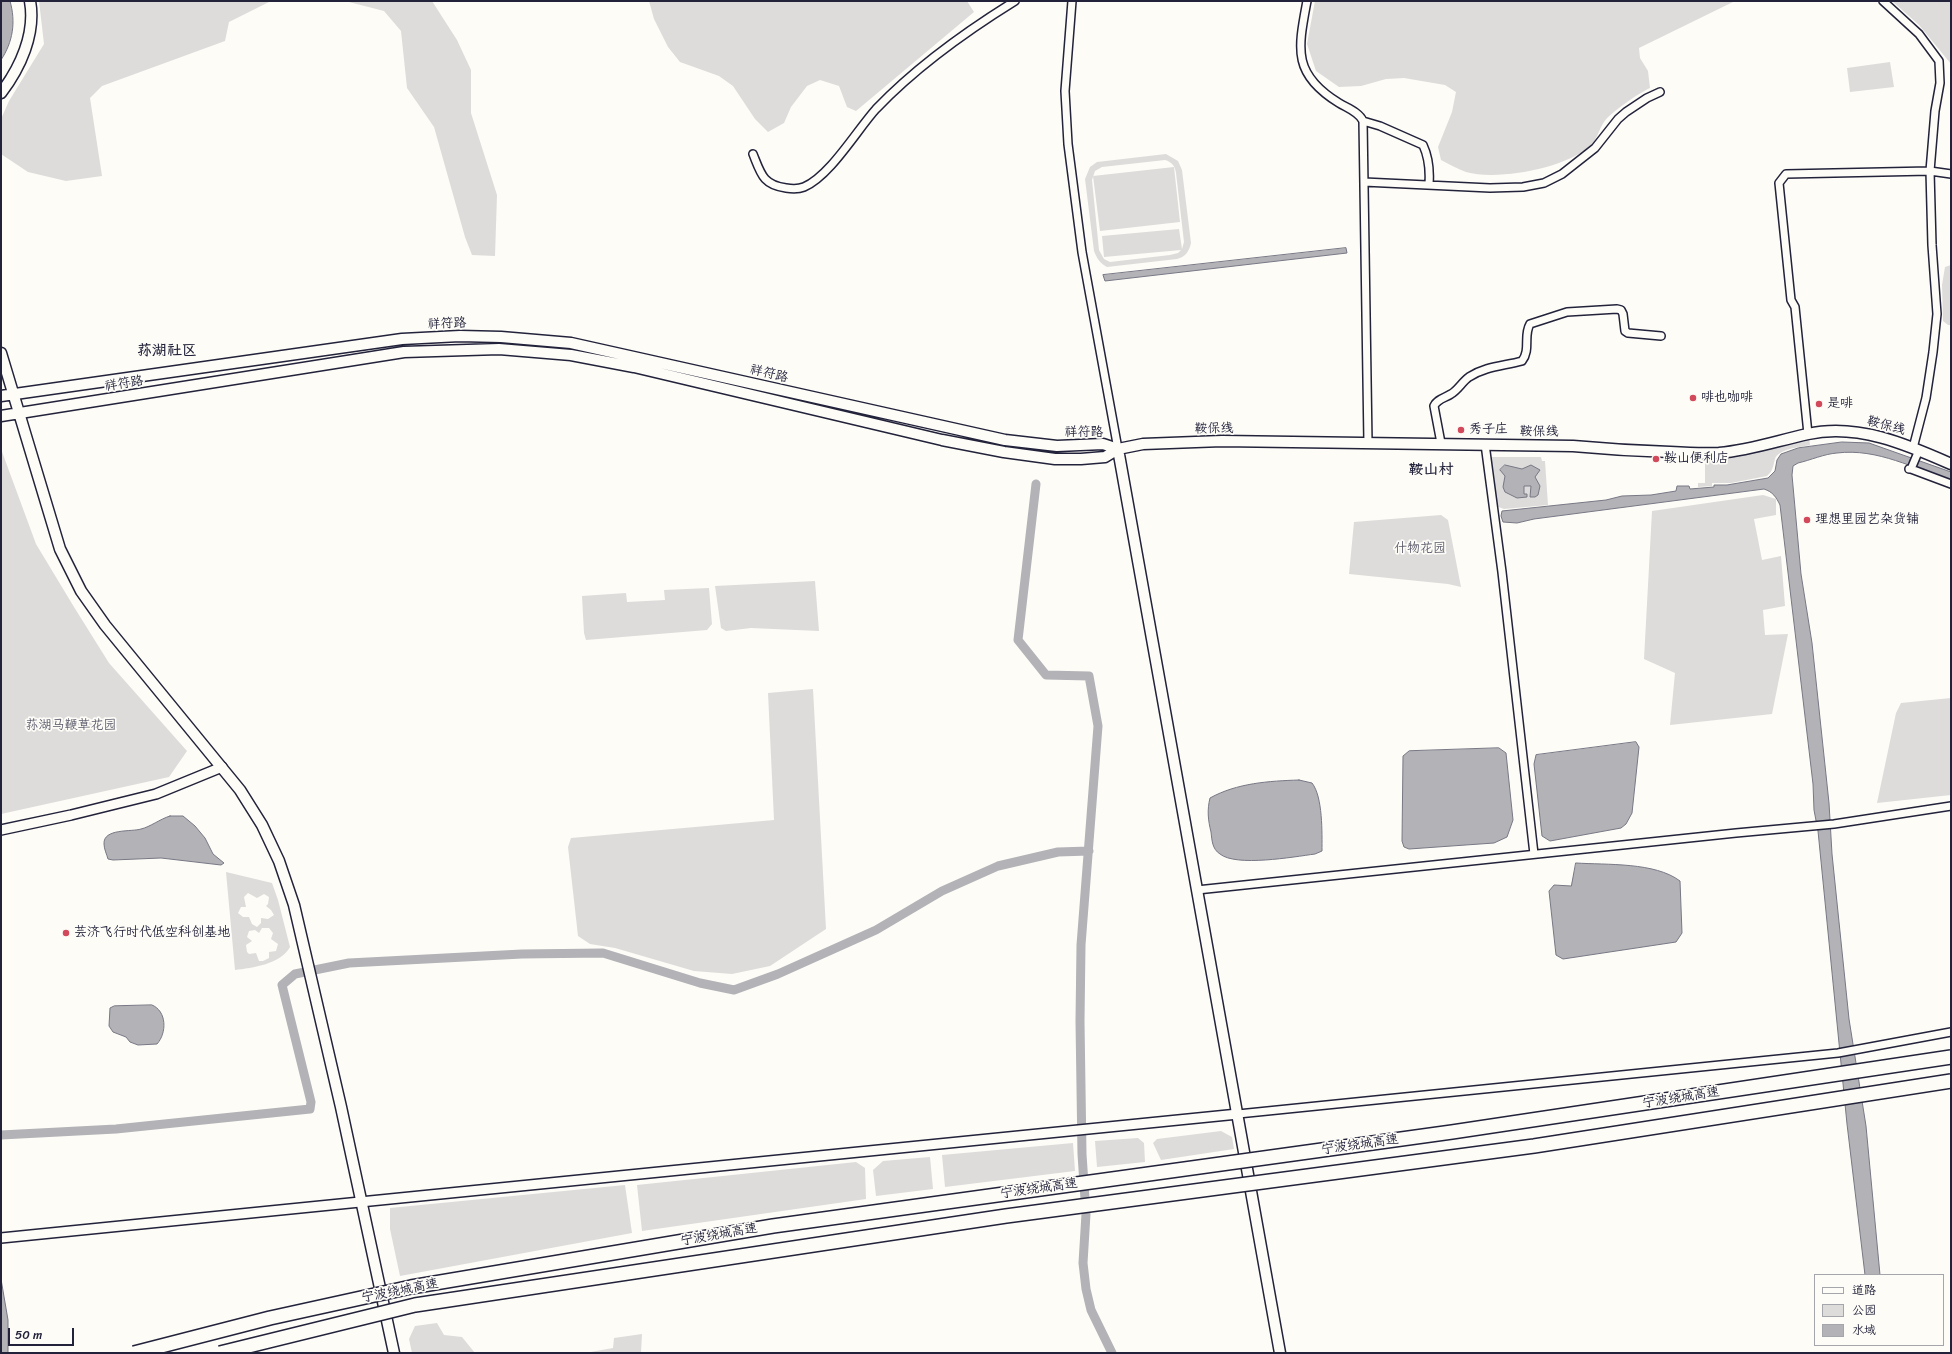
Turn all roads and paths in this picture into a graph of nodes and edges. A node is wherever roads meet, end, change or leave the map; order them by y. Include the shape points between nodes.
1 (30, 1) edge
2 (1016, 1) edge
3 (1072, 1) edge
4 (1307, 1) edge
5 (1883, 1) edge
6 (1660, 92) dead end
7 (1, 93) edge
8 (1363, 121) junction
9 (753, 154) dead end
10 (1930, 171) junction
11 (1951, 174) edge
12 (1364, 182) junction
13 (1429, 184) junction
14 (1661, 336) dead end
15 (1, 353) edge
16 (13, 394) junction
17 (1, 396) edge
18 (19, 414) junction
19 (1, 416) edge
20 (1808, 434) junction
21 (1368, 443) junction
22 (1440, 443) junction
23 (1485, 444) junction
24 (1118, 449) junction
25 (1916, 452) junction
26 (1951, 464) edge
27 (1951, 484) edge
28 (222, 767) junction
29 (1951, 806) edge
30 (1, 830) edge
31 (1534, 854) junction
32 (1197, 890) junction
33 (1951, 1032) edge
34 (1951, 1057) edge
35 (1951, 1081) edge
36 (1238, 1114) junction
37 (361, 1201) junction
38 (1, 1238) edge
39 (134, 1353) edge
40 (220, 1353) edge
41 (394, 1353) edge
42 (1280, 1353) edge

1 - 7 main road via 29,34 21,60
2 - 9 street via 982,21 931,58 877,109 817,179 804,187 777,187 766,181
3 - 24 street via 1065,91 1068,144 1082,252
4 - 8 street via 1300,42 1303,65 1308,75 1331,98 1360,116
5 - 10 street via 1919,34 1939,61 1940,82
6 - 13 street via 1626,112 1595,148 1562,174 1544,183 1523,187 1490,188
8 - 12 street
8 - 13 street via 1423,145 1430,170
10 - 11 street
10 - 20 street via 1786,174 1781,178 1779,183 1789,285 1791,300 1795,307
10 - 25 street via 1936,314 1934,352
12 - 13 street
12 - 21 street
14 - 22 street via 1628,333 1625,331 1624,314 1617,309 1567,312 1530,324 1527,328 1527,355 1522,361 1475,373 1459,385 1454,393 1435,402
15 - 16 main road
16 - 17 main road, 祥符路
16 - 18 main road
16 - 24 main road, 祥符路 via 402,339 500,337 571,343 1005,440 1057,446 1103,444
18 - 19 main road, 祥符路
18 - 24 main road, 祥符路 via 404,352 499,349 571,355 641,369 893,429 1016,454 1081,460 1106,457
18 - 28 main road via 60,549 81,591 105,625
20 - 23 main road, 鞍保线 via 1750,450 1716,453
20 - 25 main road, 鞍保线 via 1848,431 1871,434
21 - 22 main road, 鞍保线
21 - 24 main road, 鞍保线 via 1214,442 1143,444
22 - 23 main road, 鞍保线
23 - 31 street
24 - 32 main road
25 - 26 main road, 鞍保线
25 - 27 street via 1911,468
28 - 30 street via 156,794
28 - 37 main road via 262,825 279,860 294,905
29 - 31 street via 1834,824
31 - 32 street
32 - 36 main road
33 - 36 street via 1838,1053
34 - 39 highway, 宁波绕城高速, bridge via 1460,1131 773,1226 410,1287 270,1318
35 - 40 highway, 宁波绕城高速, bridge via 1534,1146 1006,1216 415,1305
36 - 37 street
36 - 42 main road
37 - 38 street
37 - 41 main road

